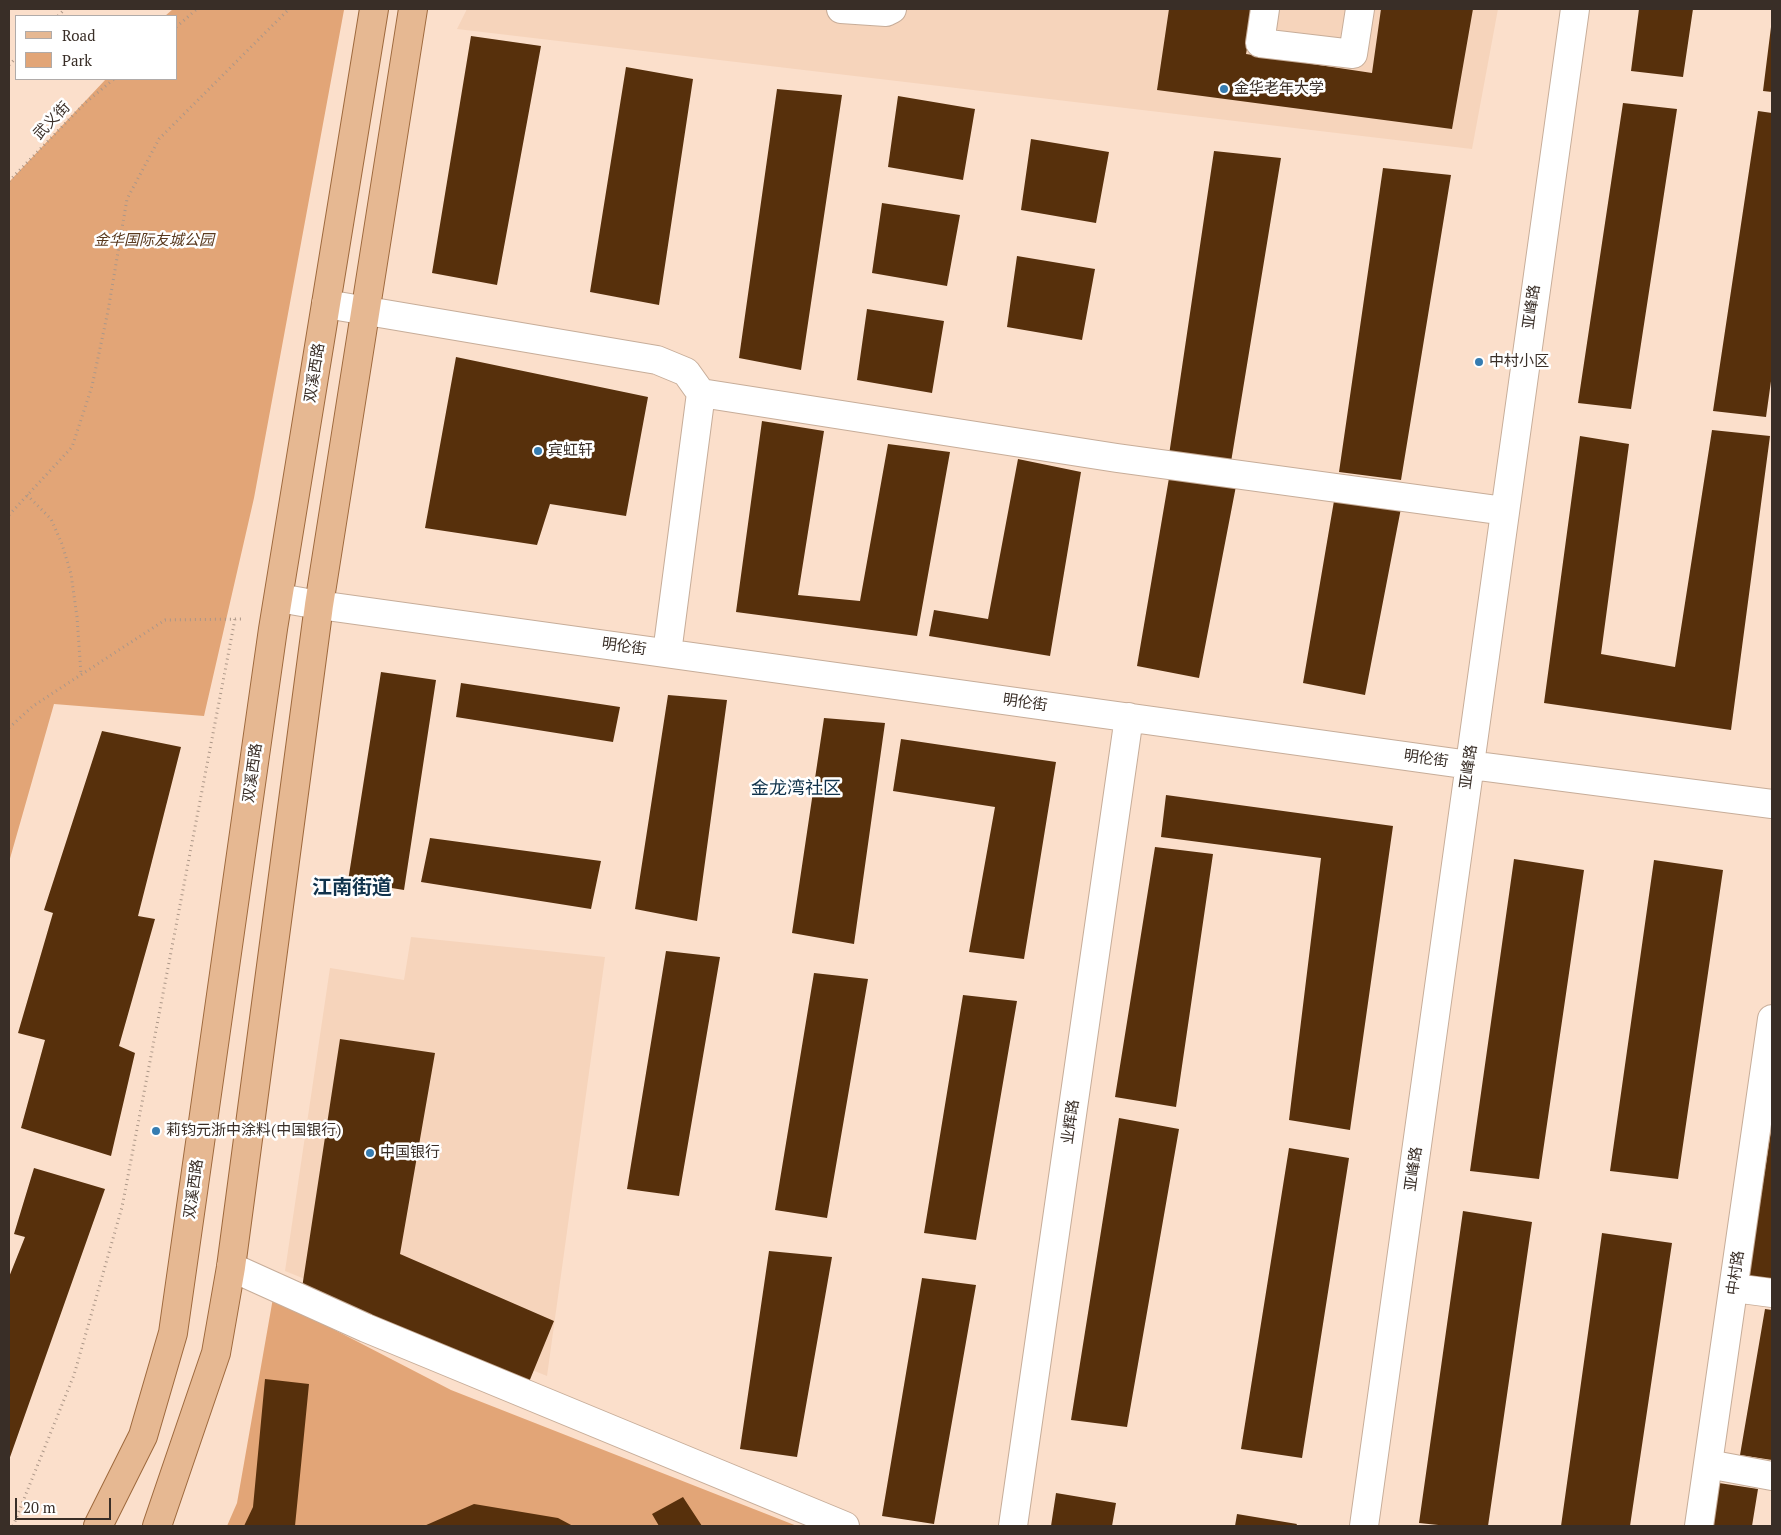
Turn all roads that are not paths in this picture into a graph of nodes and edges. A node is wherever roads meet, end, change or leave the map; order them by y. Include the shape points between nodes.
1 (374, 9) edge
2 (413, 9) edge
3 (841, 9) edge
4 (892, 9) edge
5 (1266, 9) edge
6 (1360, 9) edge
7 (1575, 9) edge
8 (326, 304) junction
9 (366, 312) junction
10 (701, 393) junction
11 (1504, 511) junction
12 (319, 605) junction
13 (277, 608) junction
14 (667, 653) junction
15 (1129, 717) junction
16 (1470, 765) junction
17 (1772, 804) edge
18 (1771, 1032) edge
19 (231, 1267) junction
20 (1734, 1288) junction
21 (1772, 1293) edge
22 (1708, 1464) junction
23 (1772, 1476) edge
24 (98, 1526) edge
25 (157, 1526) edge
26 (845, 1526) edge
27 (1012, 1526) edge
28 (1364, 1526) edge
29 (1699, 1526) edge

1 - 8 main road, 双溪西路
2 - 9 main road
3 - 4 street via 886,12
5 - 6 street via 1260,43 1353,54
7 - 11 street, 亚峰路
8 - 9 street
8 - 13 main road, 双溪西路
9 - 10 street via 657,360 686,372
9 - 12 main road
10 - 11 street via 1117,458
10 - 14 street
11 - 16 street, 亚峰路
12 - 13 street, 明伦街
12 - 14 street, 明伦街
12 - 19 main road
13 - 24 main road, 双溪西路 via 174,1333 143,1436
14 - 15 street, 明伦街
15 - 16 street, 明伦街
15 - 27 street, 业辉路
16 - 17 street, 明伦街
16 - 28 street, 亚峰路
18 - 20 street, 中村路
19 - 25 main road via 216,1353
19 - 26 street via 366,1328
20 - 21 street
20 - 22 street, 中村路
22 - 23 street
22 - 29 street, 中村路

